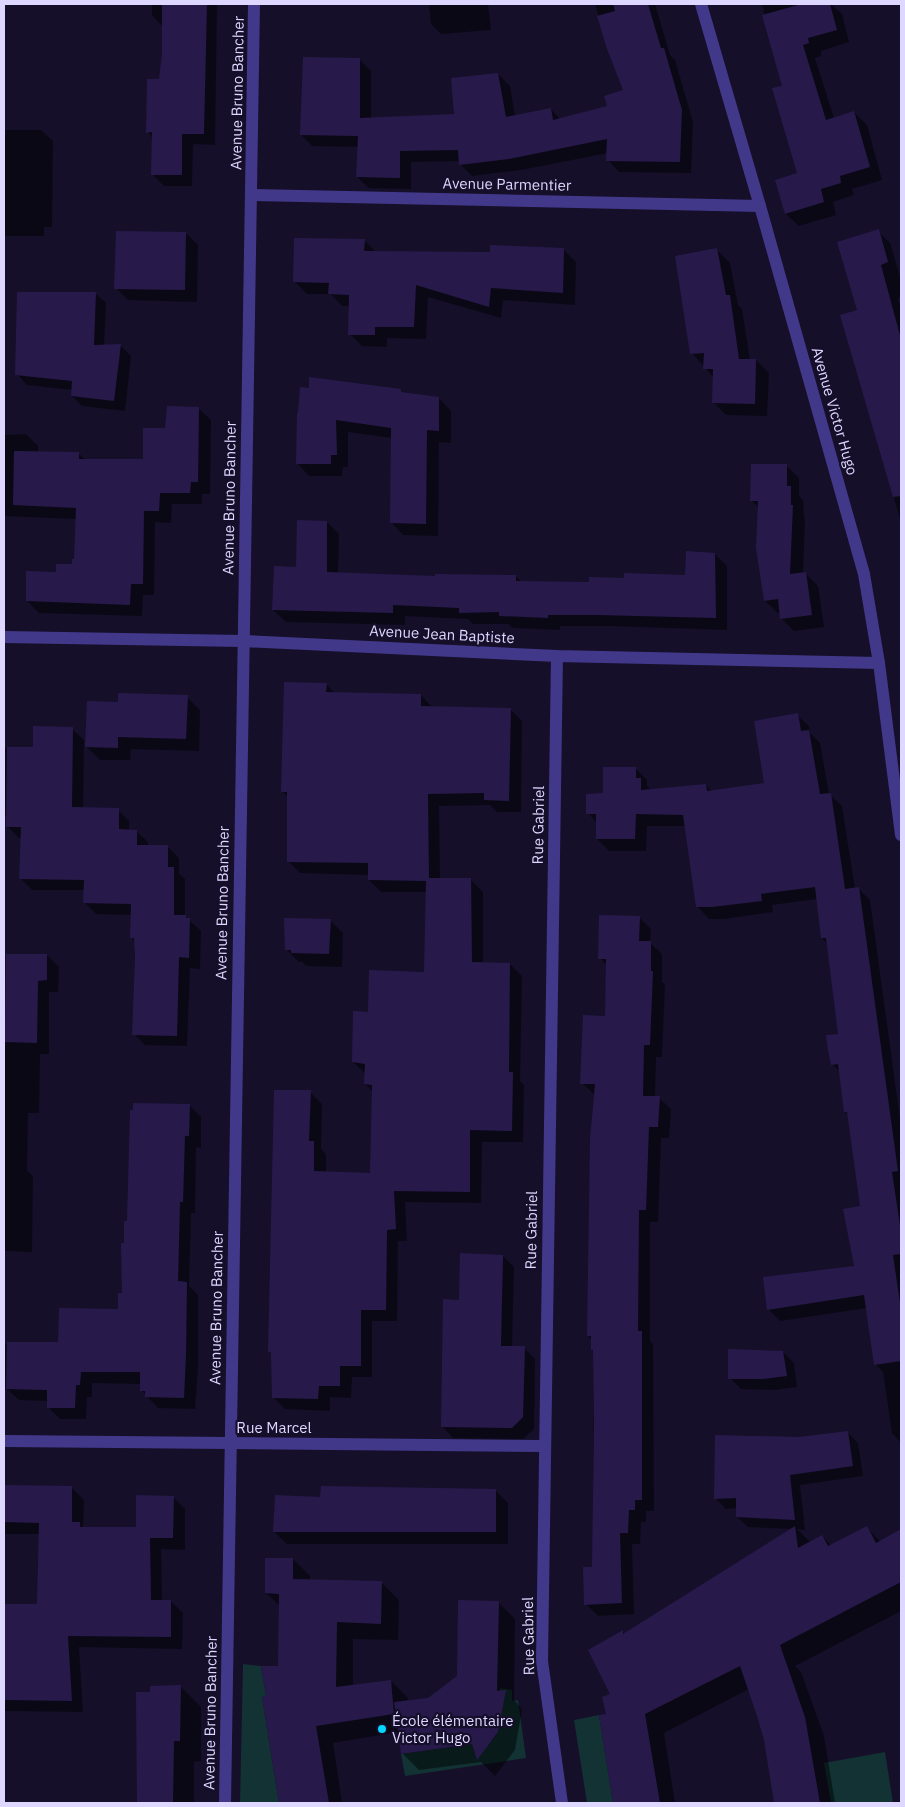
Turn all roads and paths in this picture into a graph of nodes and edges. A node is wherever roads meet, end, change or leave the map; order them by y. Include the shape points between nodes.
1 (254, 4) edge
2 (701, 4) edge
3 (252, 195) junction
4 (760, 206) junction
5 (4, 637) edge
6 (243, 641) junction
7 (557, 656) junction
8 (879, 663) junction
9 (901, 835) edge
10 (4, 1441) edge
11 (231, 1443) junction
12 (544, 1446) junction
13 (225, 1803) edge
14 (562, 1803) edge

1 - 3 street, Avenue Bruno Bancher
2 - 4 street, Avenue Victor Hugo
3 - 4 street, Avenue Parmentier
3 - 6 street, Avenue Bruno Bancher
4 - 8 street, Avenue Victor Hugo via 864,574
5 - 6 street, Avenue Jean Baptiste
6 - 7 street, Avenue Jean Baptiste
6 - 11 street, Avenue Bruno Bancher
7 - 8 street, Avenue Jean Baptiste
7 - 12 street, Rue Gabriel
8 - 9 street, Avenue Victor Hugo
10 - 11 street, Rue Marcel
11 - 12 street, Rue Marcel
11 - 13 street, Avenue Bruno Bancher
12 - 14 street, Rue Gabriel via 542,1661

